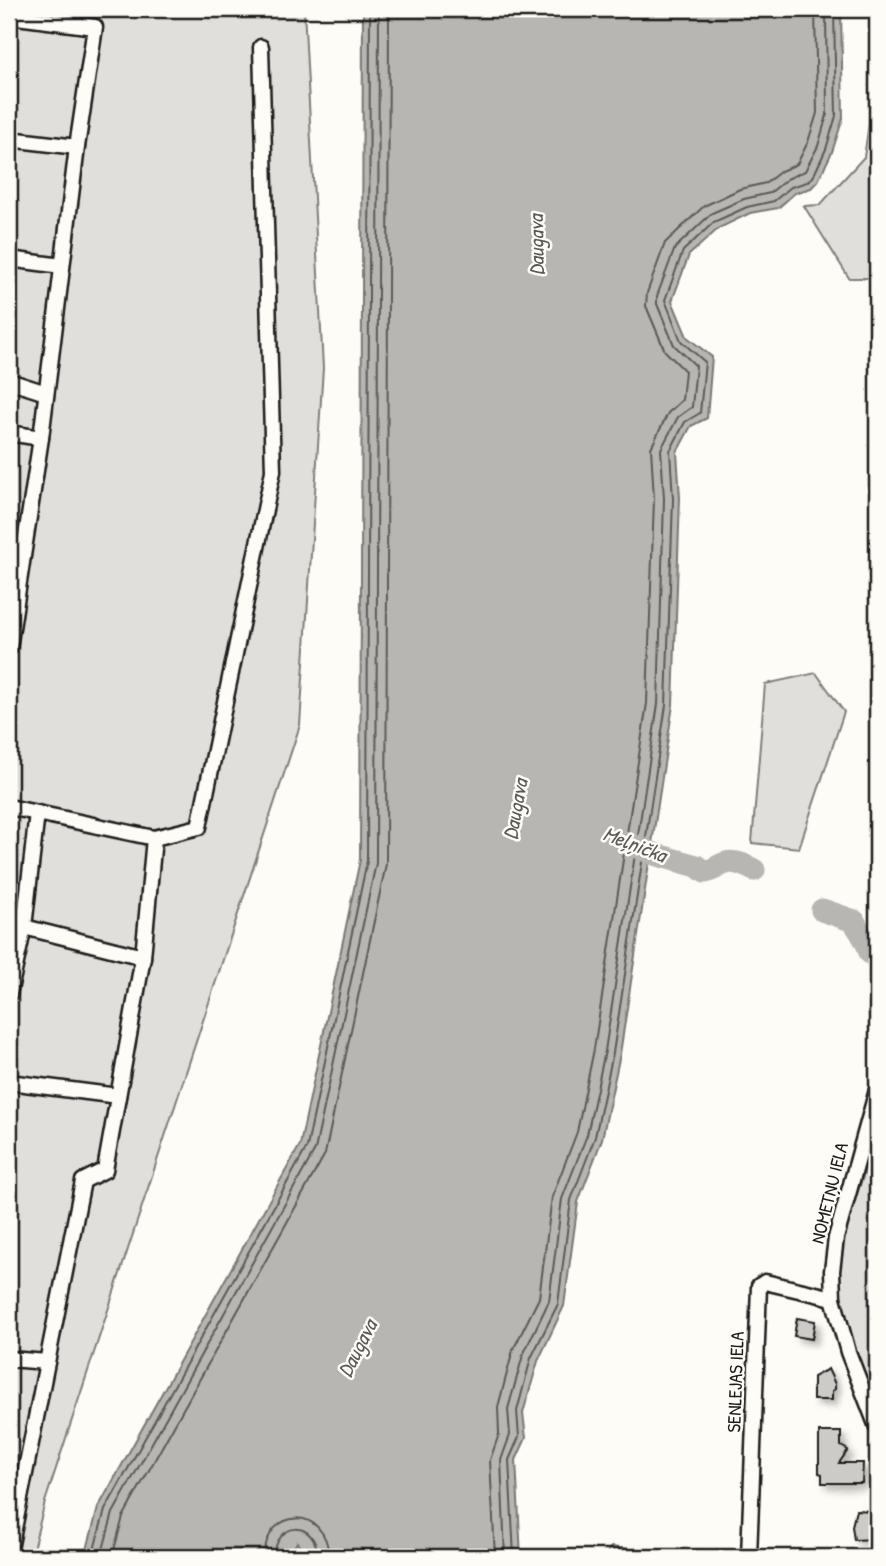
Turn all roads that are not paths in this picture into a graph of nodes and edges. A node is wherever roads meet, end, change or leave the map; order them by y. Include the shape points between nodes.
1 (9, 16) edge
2 (261, 47) dead end
3 (9, 139) edge
4 (77, 147) junction
5 (9, 259) edge
6 (62, 266) junction
7 (9, 381) edge
8 (46, 393) junction
9 (9, 433) edge
10 (41, 438) junction
11 (16, 552) edge
12 (9, 648) edge
13 (9, 807) edge
14 (37, 813) junction
15 (154, 838) junction
16 (16, 926) edge
17 (143, 957) junction
18 (9, 994) edge
19 (9, 1082) edge
20 (877, 1090) edge
21 (118, 1096) junction
22 (833, 1298) junction
23 (9, 1359) edge
24 (47, 1362) junction
25 (877, 1427) edge
26 (9, 1554) edge
27 (749, 1557) edge

1 - 4 street via 95,27
2 - 15 street via 273,471 199,827
3 - 4 street
4 - 6 street
5 - 6 street
6 - 8 street
7 - 8 street
8 - 10 street
9 - 10 street
10 - 11 street
11 - 12 street
13 - 14 street
14 - 15 street
14 - 16 street
15 - 17 street
16 - 17 street
16 - 18 street
17 - 21 street
19 - 21 street
20 - 22 street, NOMETŅU IELA via 836,1238
21 - 24 street via 105,1170 83,1181
22 - 25 street, NOMETŅU IELA
22 - 27 street, SENLEJAS IELA via 765,1282 759,1286
23 - 24 street
24 - 26 street

